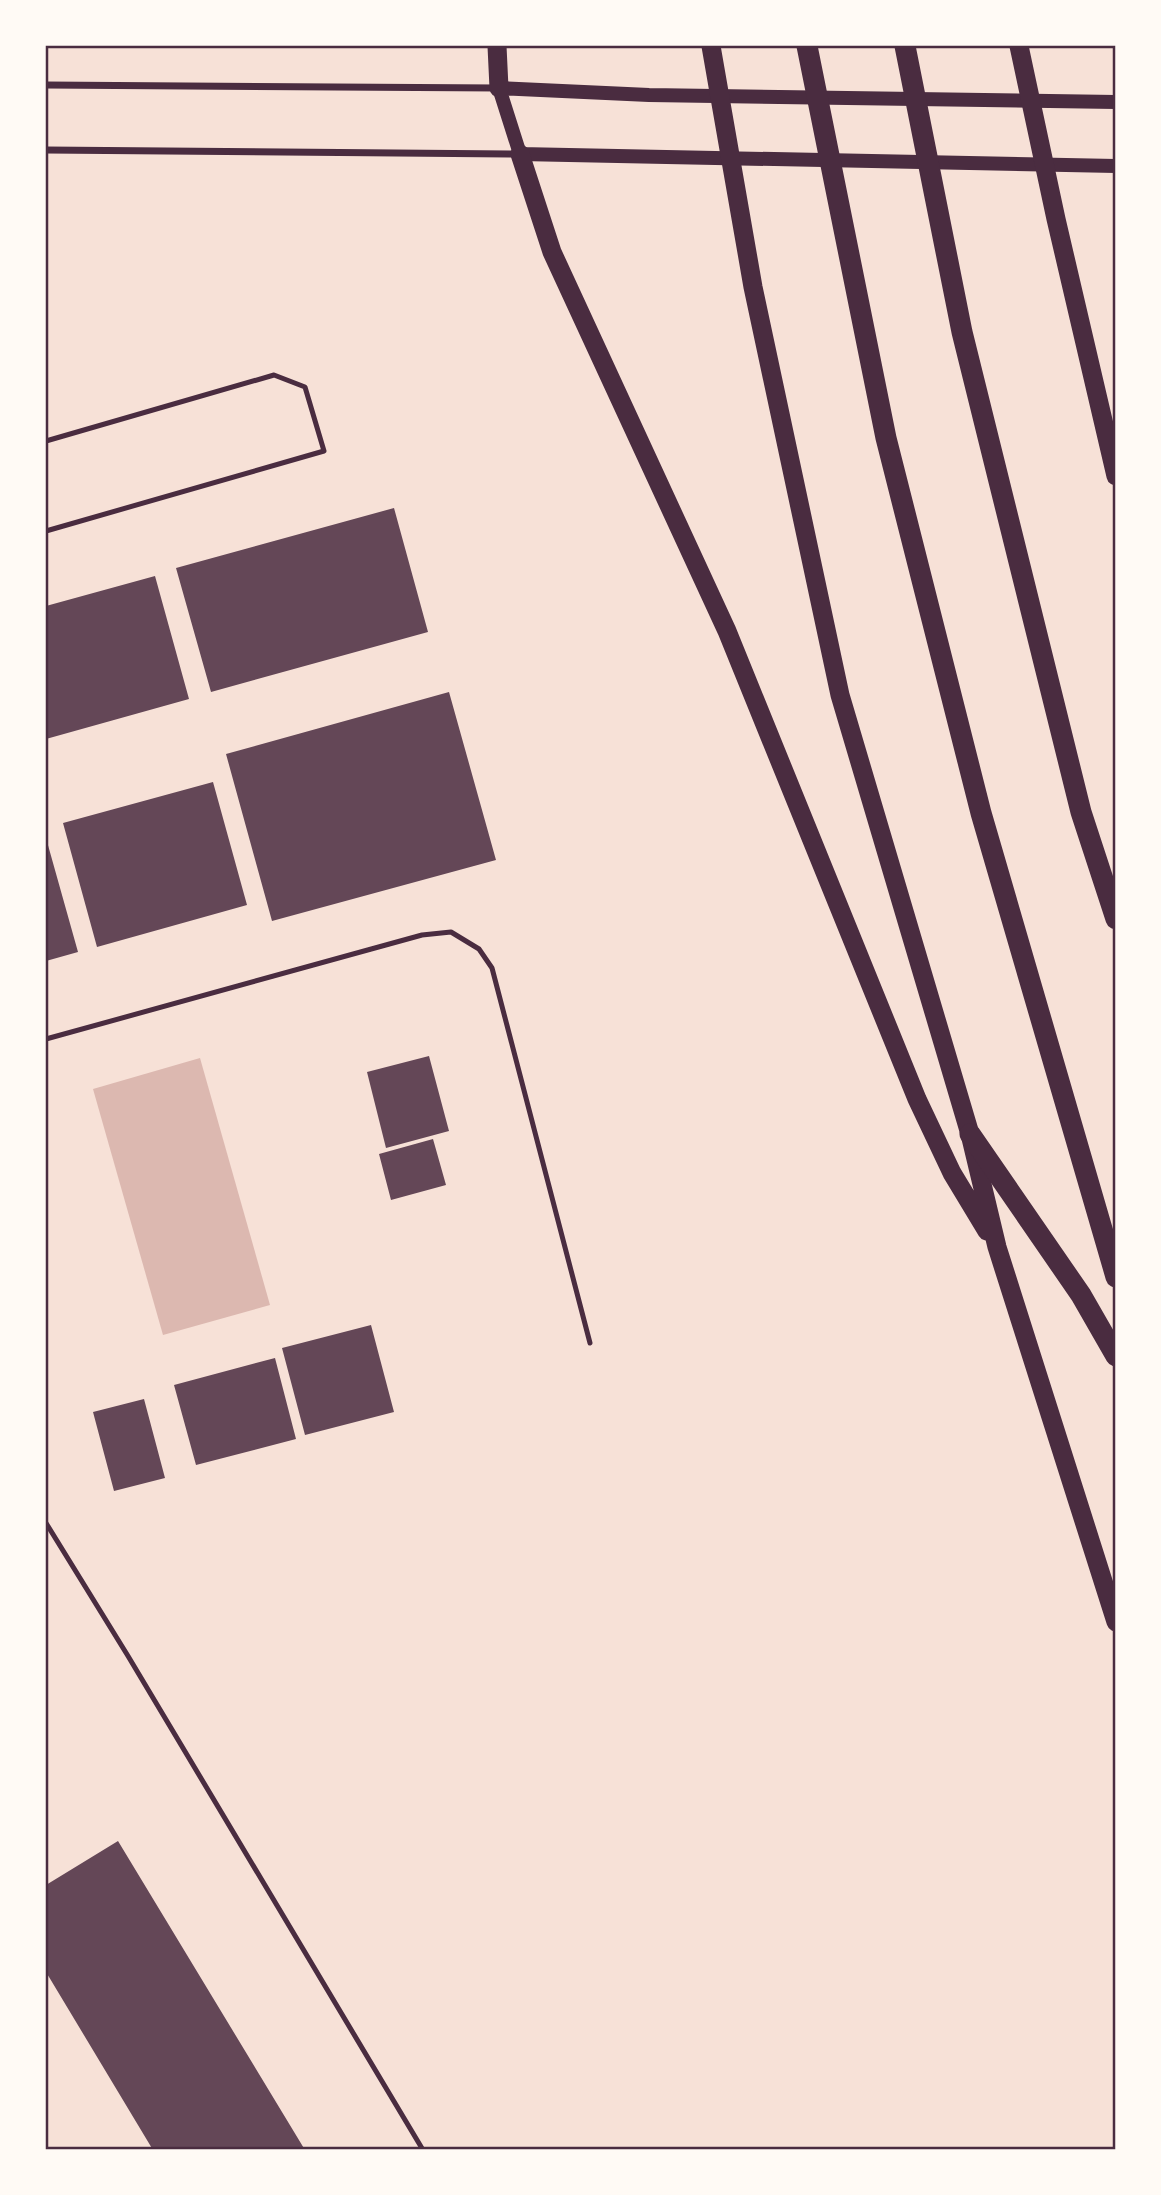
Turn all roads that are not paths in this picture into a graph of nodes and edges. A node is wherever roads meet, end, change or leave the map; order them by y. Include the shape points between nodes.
1 (497, 46) edge
2 (711, 46) edge
3 (807, 46) edge
4 (905, 46) edge
5 (1018, 46) edge
6 (46, 85) edge
7 (499, 88) junction
8 (1115, 102) edge
9 (46, 150) edge
10 (520, 154) junction
11 (1112, 166) edge
12 (46, 441) edge
13 (1115, 476) edge
14 (46, 531) edge
15 (1115, 919) edge
16 (46, 1039) edge
17 (970, 1134) junction
18 (997, 1247) junction
19 (1115, 1277) edge
20 (590, 1343) dead end
21 (1115, 1356) edge
22 (46, 1523) edge
23 (1115, 1622) edge
24 (423, 2150) edge

1 - 7 highway
2 - 17 highway via 753,287 840,695
3 - 19 highway via 892,465 981,813
4 - 15 highway via 965,346 1081,812
5 - 13 highway
6 - 7 street
7 - 8 main road via 649,95
7 - 10 main road
9 - 10 street
10 - 11 main road
10 - 18 highway via 552,252 727,631 917,1099 953,1173
12 - 14 lane via 274,375 305,387 324,452
16 - 20 lane via 422,935 451,932 479,948 492,968
17 - 18 highway
17 - 21 highway via 1081,1294
18 - 23 highway
22 - 24 lane

